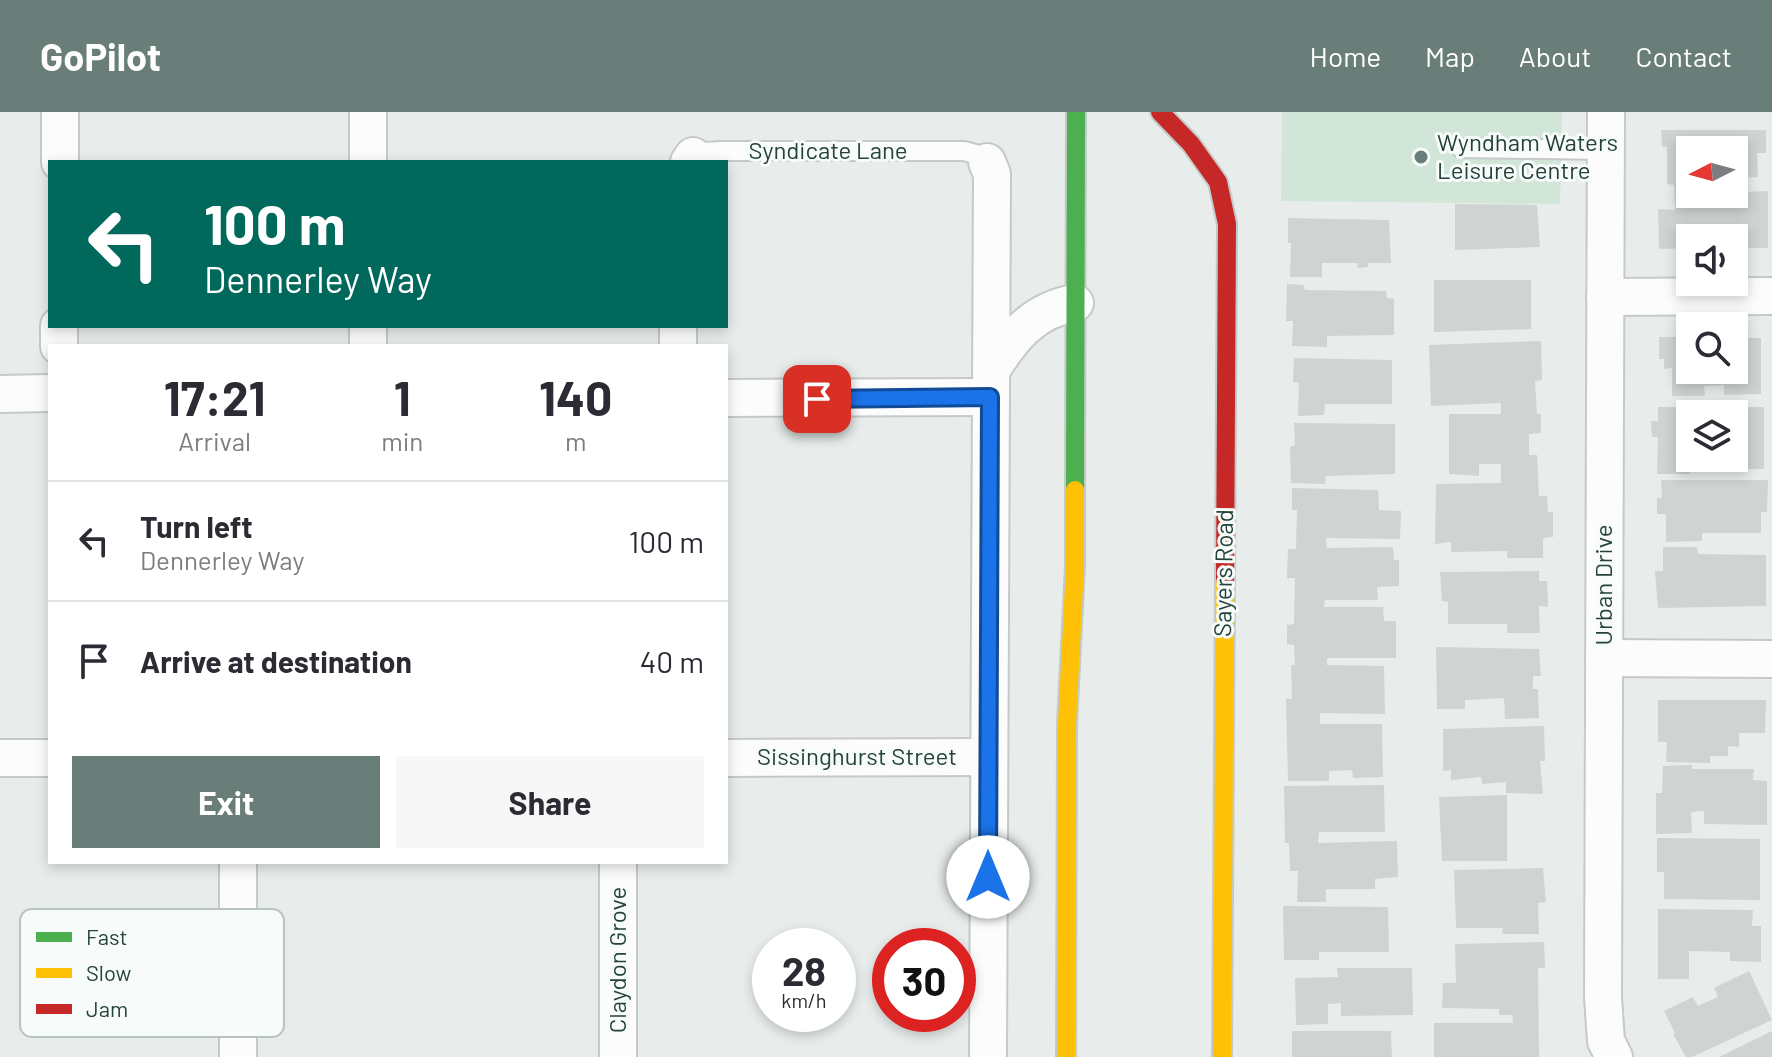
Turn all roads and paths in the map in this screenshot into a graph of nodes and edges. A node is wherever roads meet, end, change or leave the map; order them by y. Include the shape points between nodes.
1 (60, 112) edge
2 (368, 112) edge
3 (1076, 112) edge
4 (1160, 112) edge
5 (1606, 112) edge
6 (1461, 148) dead end
7 (1606, 150) junction
8 (976, 156) joint
9 (691, 159) edge
10 (60, 160) edge
11 (368, 160) edge
12 (1772, 296) edge
13 (1605, 297) junction
14 (1055, 309) junction
15 (991, 384) junction
16 (48, 393) edge
17 (0, 394) edge
18 (728, 398) edge
19 (1053, 619) dead end
20 (1604, 658) junction
21 (1772, 659) edge
22 (1067, 724) junction
23 (989, 757) junction
24 (0, 758) edge
25 (48, 758) edge
26 (728, 758) edge
27 (238, 864) edge
28 (618, 864) edge
29 (238, 909) edge
30 (618, 1057) edge
31 (988, 1057) edge
32 (1066, 1057) edge
33 (1222, 1057) edge
34 (1614, 1057) edge

1 - 10 street
2 - 11 street
3 - 14 main road
4 - 33 main road, Sayers Road via 1218,182 1227,224
5 - 7 street, Urban Drive
6 - 7 lane
7 - 13 street, Urban Drive
8 - 9 lane, Syndicate Lane via 721,151
8 - 15 street via 992,174
12 - 13 street
13 - 20 street, Urban Drive
14 - 15 street via 1015,334
14 - 22 main road via 1075,566
15 - 18 street
15 - 23 street
16 - 17 street
19 - 22 main road
20 - 21 street
20 - 34 street, Urban Drive via 1603,997 1606,1041
22 - 32 main road
23 - 26 street, Sissinghurst Street
23 - 31 street
24 - 25 street
27 - 29 street
28 - 30 street, Claydon Grove

